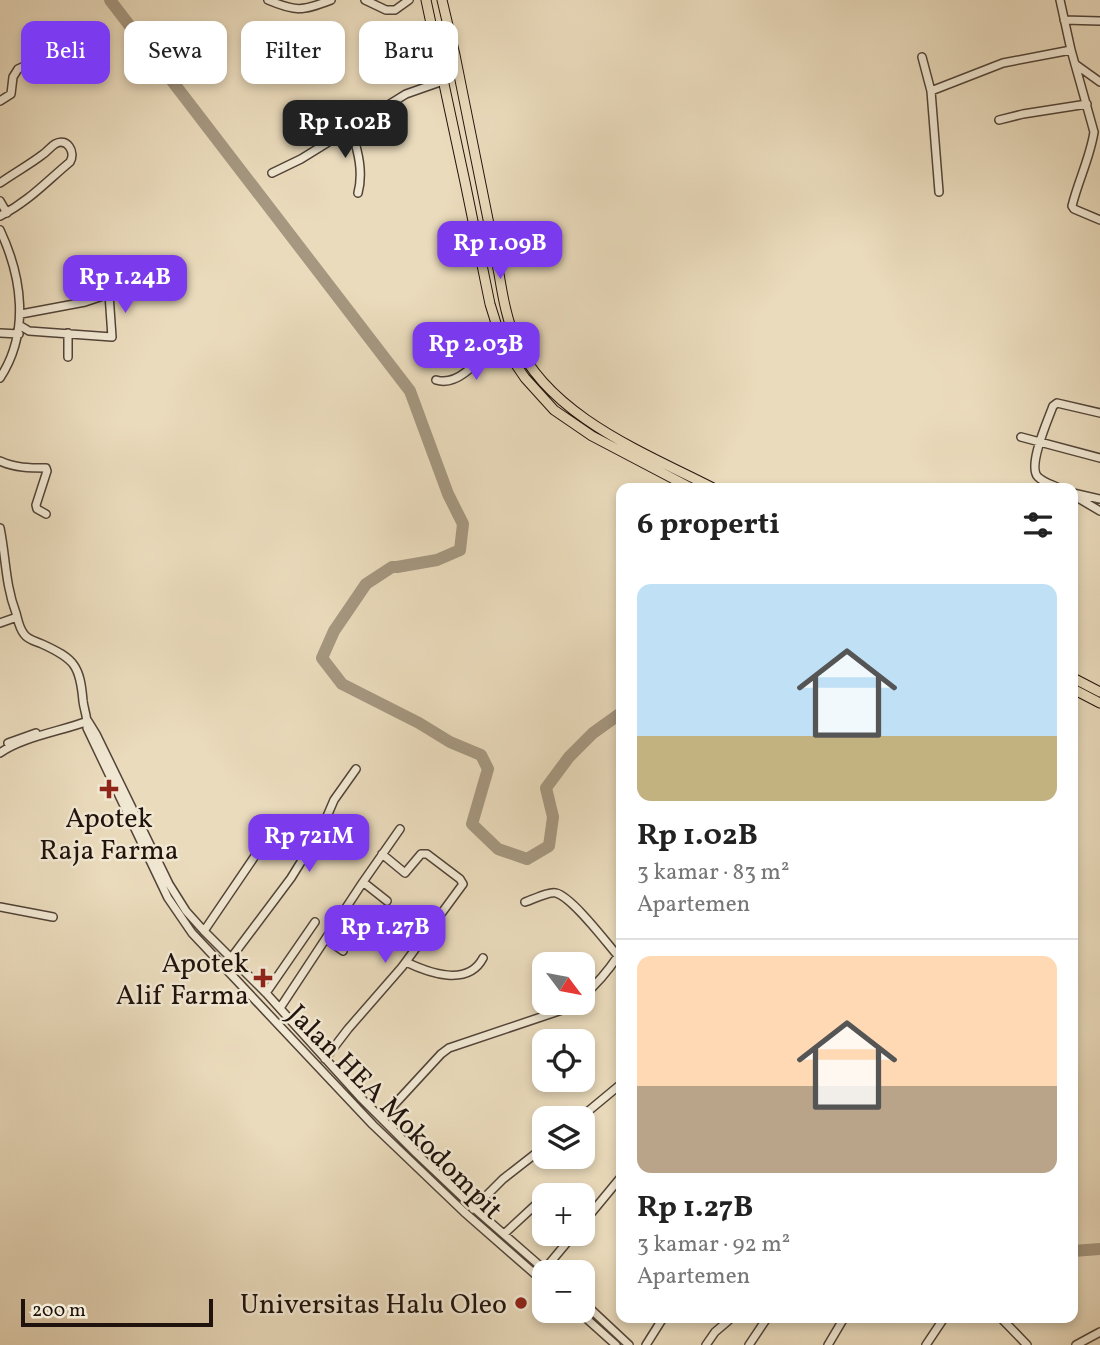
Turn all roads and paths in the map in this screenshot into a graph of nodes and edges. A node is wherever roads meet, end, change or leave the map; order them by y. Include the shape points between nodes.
1 (268, 0) edge
2 (331, 0) edge
3 (365, 0) edge
4 (409, 0) edge
5 (426, 0) edge
6 (442, 0) edge
7 (1060, 0) edge
8 (1065, 20) junction
9 (430, 21) edge
10 (1100, 21) edge
11 (1071, 50) junction
12 (922, 57) dead end
13 (1075, 64) junction
14 (21, 68) edge
15 (1100, 82) edge
16 (434, 84) edge
17 (444, 84) edge
18 (931, 91) junction
19 (0, 100) edge
20 (1087, 104) junction
21 (999, 120) dead end
22 (351, 128) junction
23 (272, 173) dead end
24 (0, 183) edge
25 (939, 191) dead end
26 (358, 193) dead end
27 (0, 201) edge
28 (4, 215) edge
29 (1100, 220) edge
30 (0, 230) edge
31 (21, 314) junction
32 (19, 329) junction
33 (0, 332) edge
34 (68, 333) junction
35 (500, 336) junction
36 (68, 357) dead end
37 (0, 378) edge
38 (436, 380) dead end
39 (1100, 413) edge
40 (1021, 437) dead end
41 (1041, 441) junction
42 (1100, 456) edge
43 (0, 461) edge
44 (681, 483) edge
45 (703, 483) edge
46 (1048, 483) edge
47 (1078, 495) edge
48 (1078, 497) edge
49 (1100, 499) edge
50 (1100, 511) edge
51 (46, 514) dead end
52 (0, 528) edge
53 (2, 560) edge
54 (17, 617) junction
55 (0, 623) edge
56 (1078, 681) edge
57 (1078, 692) edge
58 (1100, 692) edge
59 (1100, 703) edge
60 (88, 721) junction
61 (0, 750) edge
62 (356, 769) dead end
63 (400, 829) dead end
64 (259, 850) dead end
65 (382, 854) junction
66 (363, 882) junction
67 (387, 901) dead end
68 (525, 902) dead end
69 (0, 907) edge
70 (345, 910) junction
71 (53, 917) dead end
72 (316, 922) dead end
73 (369, 928) dead end
74 (204, 931) junction
75 (326, 939) junction
76 (616, 950) edge
77 (343, 951) dead end
78 (231, 958) junction
79 (483, 958) dead end
80 (616, 958) edge
81 (406, 962) junction
82 (595, 984) edge
83 (266, 993) junction
84 (280, 1009) junction
85 (547, 1015) edge
86 (317, 1050) junction
87 (309, 1057) junction
88 (325, 1059) junction
89 (616, 1088) edge
90 (360, 1097) junction
91 (354, 1104) junction
92 (594, 1106) edge
93 (382, 1118) junction
94 (532, 1156) edge
95 (616, 1183) edge
96 (474, 1208) junction
97 (532, 1208) edge
98 (595, 1208) edge
99 (467, 1215) junction
100 (504, 1234) junction
101 (565, 1246) edge
102 (534, 1260) edge
103 (554, 1260) edge
104 (532, 1272) edge
105 (595, 1313) edge
106 (592, 1323) edge
107 (660, 1323) edge
108 (726, 1323) edge
109 (764, 1323) edge
110 (841, 1323) edge
111 (941, 1323) edge
112 (1006, 1323) edge
113 (610, 1327) junction
114 (1100, 1332) edge
115 (604, 1334) junction
116 (616, 1345) edge
117 (629, 1345) edge
118 (646, 1345) edge
119 (706, 1345) edge
120 (749, 1345) edge
121 (828, 1345) edge
122 (926, 1345) edge
123 (1027, 1345) edge
124 (1076, 1345) edge

1 - 2 street via 300,10
3 - 4 street via 395,10
5 - 9 main road
6 - 45 main road via 505,310 522,352 567,406 610,435
7 - 8 street
8 - 10 street
8 - 11 street
11 - 13 street
11 - 18 street via 1003,63
12 - 18 street
13 - 15 street
13 - 20 street
14 - 19 street via 13,77 11,94
16 - 22 street via 406,94
17 - 35 main road
18 - 25 street
20 - 21 street
20 - 29 street via 1094,132 1072,206
22 - 23 street
22 - 26 street via 360,170
24 - 28 street via 54,145 67,143 73,153 48,183
27 - 28 street
30 - 31 street via 16,270
31 - 32 street
31 - 34 street via 109,294 112,337
32 - 33 street
32 - 34 street
32 - 37 street via 14,352
34 - 36 street
35 - 38 street via 466,372 446,382
35 - 44 main road via 525,378 554,410 592,436
39 - 41 street via 1056,402
40 - 41 street
41 - 42 street
41 - 46 street via 1035,470
43 - 51 street via 9,466 46,468 36,505
47 - 49 street
48 - 50 street
52 - 53 street
53 - 54 street
54 - 55 street
54 - 60 street via 24,635 76,667
56 - 58 main road
57 - 59 main road
60 - 61 street
60 - 74 street, Jalan HEA Mokodompit via 169,884
60 - 87 street, Jalan HEA Mokodompit via 87,728 142,846 183,921
62 - 78 street via 291,878
63 - 65 street
64 - 74 street
65 - 66 street
65 - 81 street via 405,873 421,854 427,854 463,884
66 - 67 street
66 - 70 street
68 - 76 street via 556,893 578,909
69 - 71 street
70 - 73 street
70 - 75 street
72 - 83 street
74 - 78 street, Jalan HEA Mokodompit
75 - 77 street
75 - 84 street
78 - 83 street, Jalan HEA Mokodompit
79 - 81 street via 478,967 463,975 433,972
80 - 82 street
81 - 88 street
83 - 84 street, Jalan HEA Mokodompit
84 - 86 street, Jalan HEA Mokodompit
85 - 93 street via 449,1048
86 - 87 street
86 - 88 street, Jalan HEA Mokodompit
87 - 91 street, Jalan HEA Mokodompit
88 - 90 street, Jalan HEA Mokodompit
89 - 92 street
90 - 91 street
90 - 93 street, Jalan HEA Mokodompit
91 - 99 street, Jalan HEA Mokodompit
93 - 96 street, Jalan HEA Mokodompit
94 - 96 street
95 - 98 street
96 - 99 street
96 - 100 street, Jalan HEA Mokodompit
97 - 100 street
99 - 104 street, Jalan HEA Mokodompit
100 - 102 street, Jalan HEA Mokodompit
101 - 103 street
105 - 113 street
106 - 115 street
107 - 118 street
108 - 119 street
109 - 120 street
110 - 121 street
111 - 122 street
112 - 123 street
113 - 115 street
113 - 117 street
114 - 124 street
115 - 116 street

